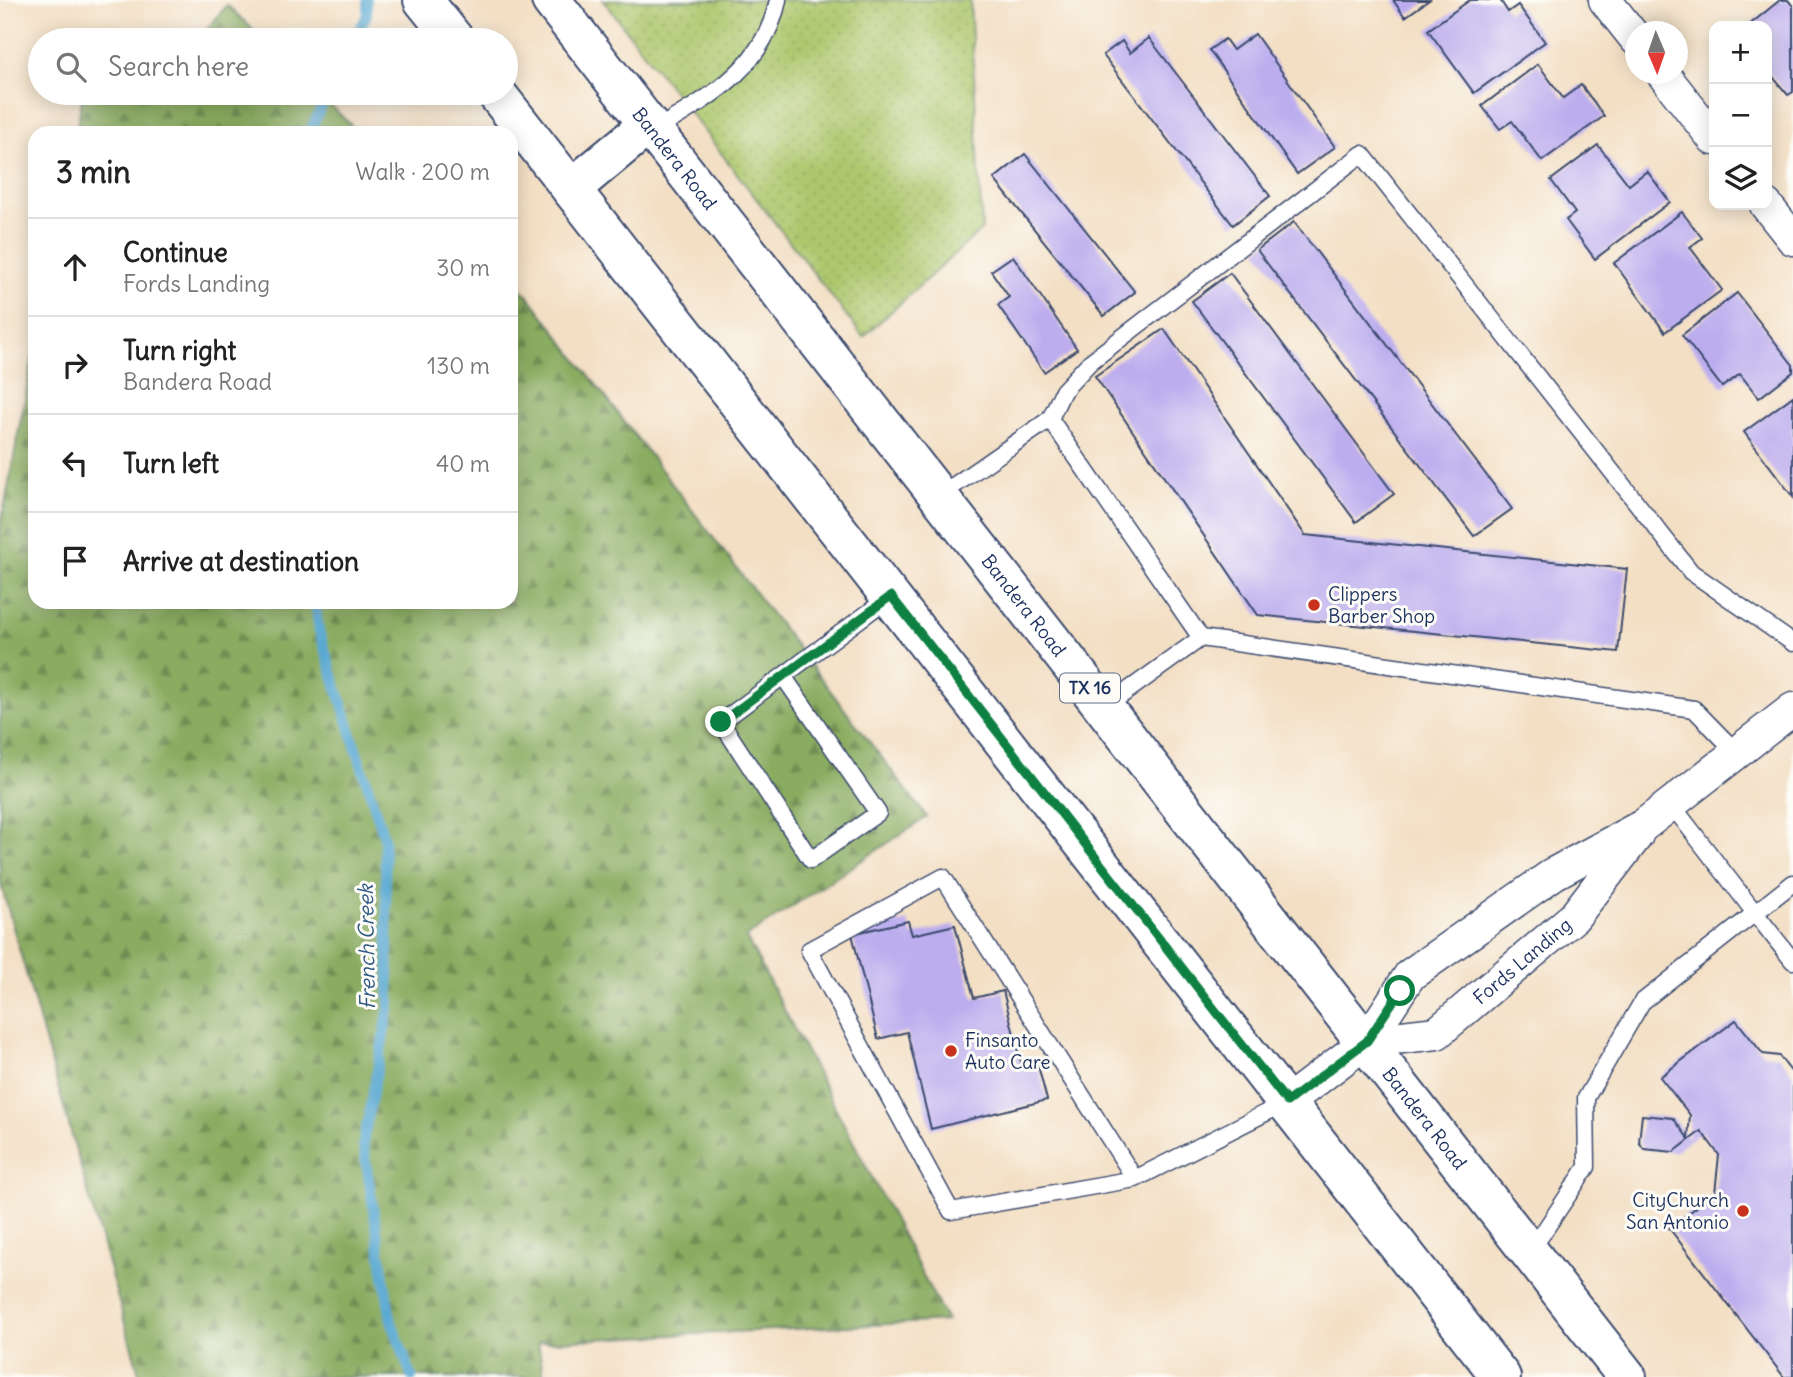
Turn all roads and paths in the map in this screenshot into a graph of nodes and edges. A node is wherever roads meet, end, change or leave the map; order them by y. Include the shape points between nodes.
1 (551, 0) edge
2 (778, 0) edge
3 (1605, 0) edge
4 (426, 3) edge
5 (1625, 25) edge
6 (446, 28) edge
7 (1671, 84) edge
8 (505, 105) edge
9 (651, 128) junction
10 (1709, 133) edge
11 (571, 188) junction
12 (1770, 210) edge
13 (1793, 239) edge
14 (1050, 419) junction
15 (939, 496) junction
16 (891, 596) junction
17 (1201, 638) junction
18 (1793, 643) edge
19 (783, 676) junction
20 (1105, 707) junction
21 (1793, 709) edge
22 (1737, 752) junction
23 (1671, 804) junction
24 (1644, 825) junction
25 (1793, 883) edge
26 (1755, 914) junction
27 (1793, 961) edge
28 (1367, 1041) junction
29 (1287, 1102) junction
30 (1135, 1179) junction
31 (1530, 1252) junction
32 (1501, 1377) edge
33 (1627, 1377) edge

1 - 9 main road, Bandera Road / TX 16
2 - 9 lane via 774,23 761,45 730,81
3 - 5 street
4 - 6 main road
7 - 10 street
8 - 11 main road
9 - 11 main road
9 - 15 main road, Bandera Road / TX 16
11 - 16 main road
12 - 13 street
14 - 15 lane
14 - 17 lane
14 - 18 lane via 1063,391 1090,362 1362,154 1691,572
15 - 20 main road, Bandera Road / TX 16
16 - 19 lane
16 - 29 main road
17 - 20 lane
17 - 22 lane via 1694,709
19 - 19 lane via 721,722 811,860 878,813
20 - 28 main road, Bandera Road / TX 16
21 - 22 street, Fords Landing
22 - 23 street, Fords Landing
23 - 24 street, Fords Landing
23 - 26 lane
24 - 28 street, Fords Landing via 1555,873 1410,975
24 - 28 street, Fords Landing via 1574,917 1437,1033
25 - 26 lane
26 - 27 lane
26 - 31 lane via 1642,1002 1587,1098 1587,1167
28 - 29 street, Fords Landing
28 - 31 main road, Bandera Road / TX 16
29 - 30 lane
29 - 32 main road
30 - 30 lane via 943,877 809,950 951,1211
31 - 33 main road, Bandera Road / TX 16

